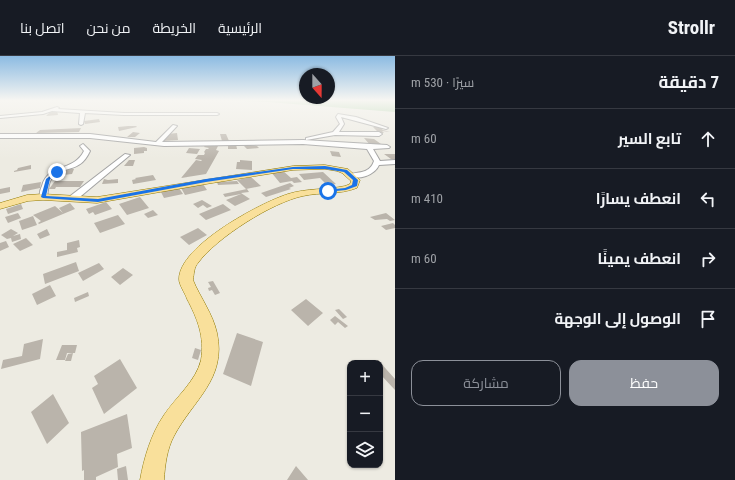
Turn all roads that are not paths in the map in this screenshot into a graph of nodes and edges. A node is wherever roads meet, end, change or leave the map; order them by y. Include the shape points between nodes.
1 (81, 120) edge
2 (340, 120) edge
3 (358, 120) edge
4 (81, 124) dead end
5 (175, 126) dead end
6 (386, 128) dead end
7 (335, 133) junction
8 (379, 134) dead end
9 (0, 136) edge
10 (303, 142) junction
11 (158, 144) junction
12 (83, 146) dead end
13 (369, 147) junction
14 (387, 147) dead end
15 (127, 155) dead end
16 (395, 162) edge
17 (377, 163) junction
18 (352, 175) junction
19 (43, 197) junction
20 (72, 198) junction
21 (0, 206) edge
22 (152, 480) edge

1 - 4 street
2 - 7 street via 342,124
3 - 6 street
5 - 11 street
7 - 8 street
7 - 10 street via 306,139
9 - 11 street via 90,136
10 - 11 street via 180,141
10 - 13 street
12 - 19 street via 87,151 82,161 54,173 48,179
13 - 14 street
13 - 17 street
15 - 20 street
16 - 17 street
17 - 18 street via 366,174
18 - 20 main road via 325,167 293,168 98,200
18 - 22 main road via 356,180 354,186 303,193 252,216 225,232 193,260 187,271 186,280 209,331 211,351 207,371 192,397 171,423 160,446
19 - 20 main road
19 - 21 main road via 27,198

